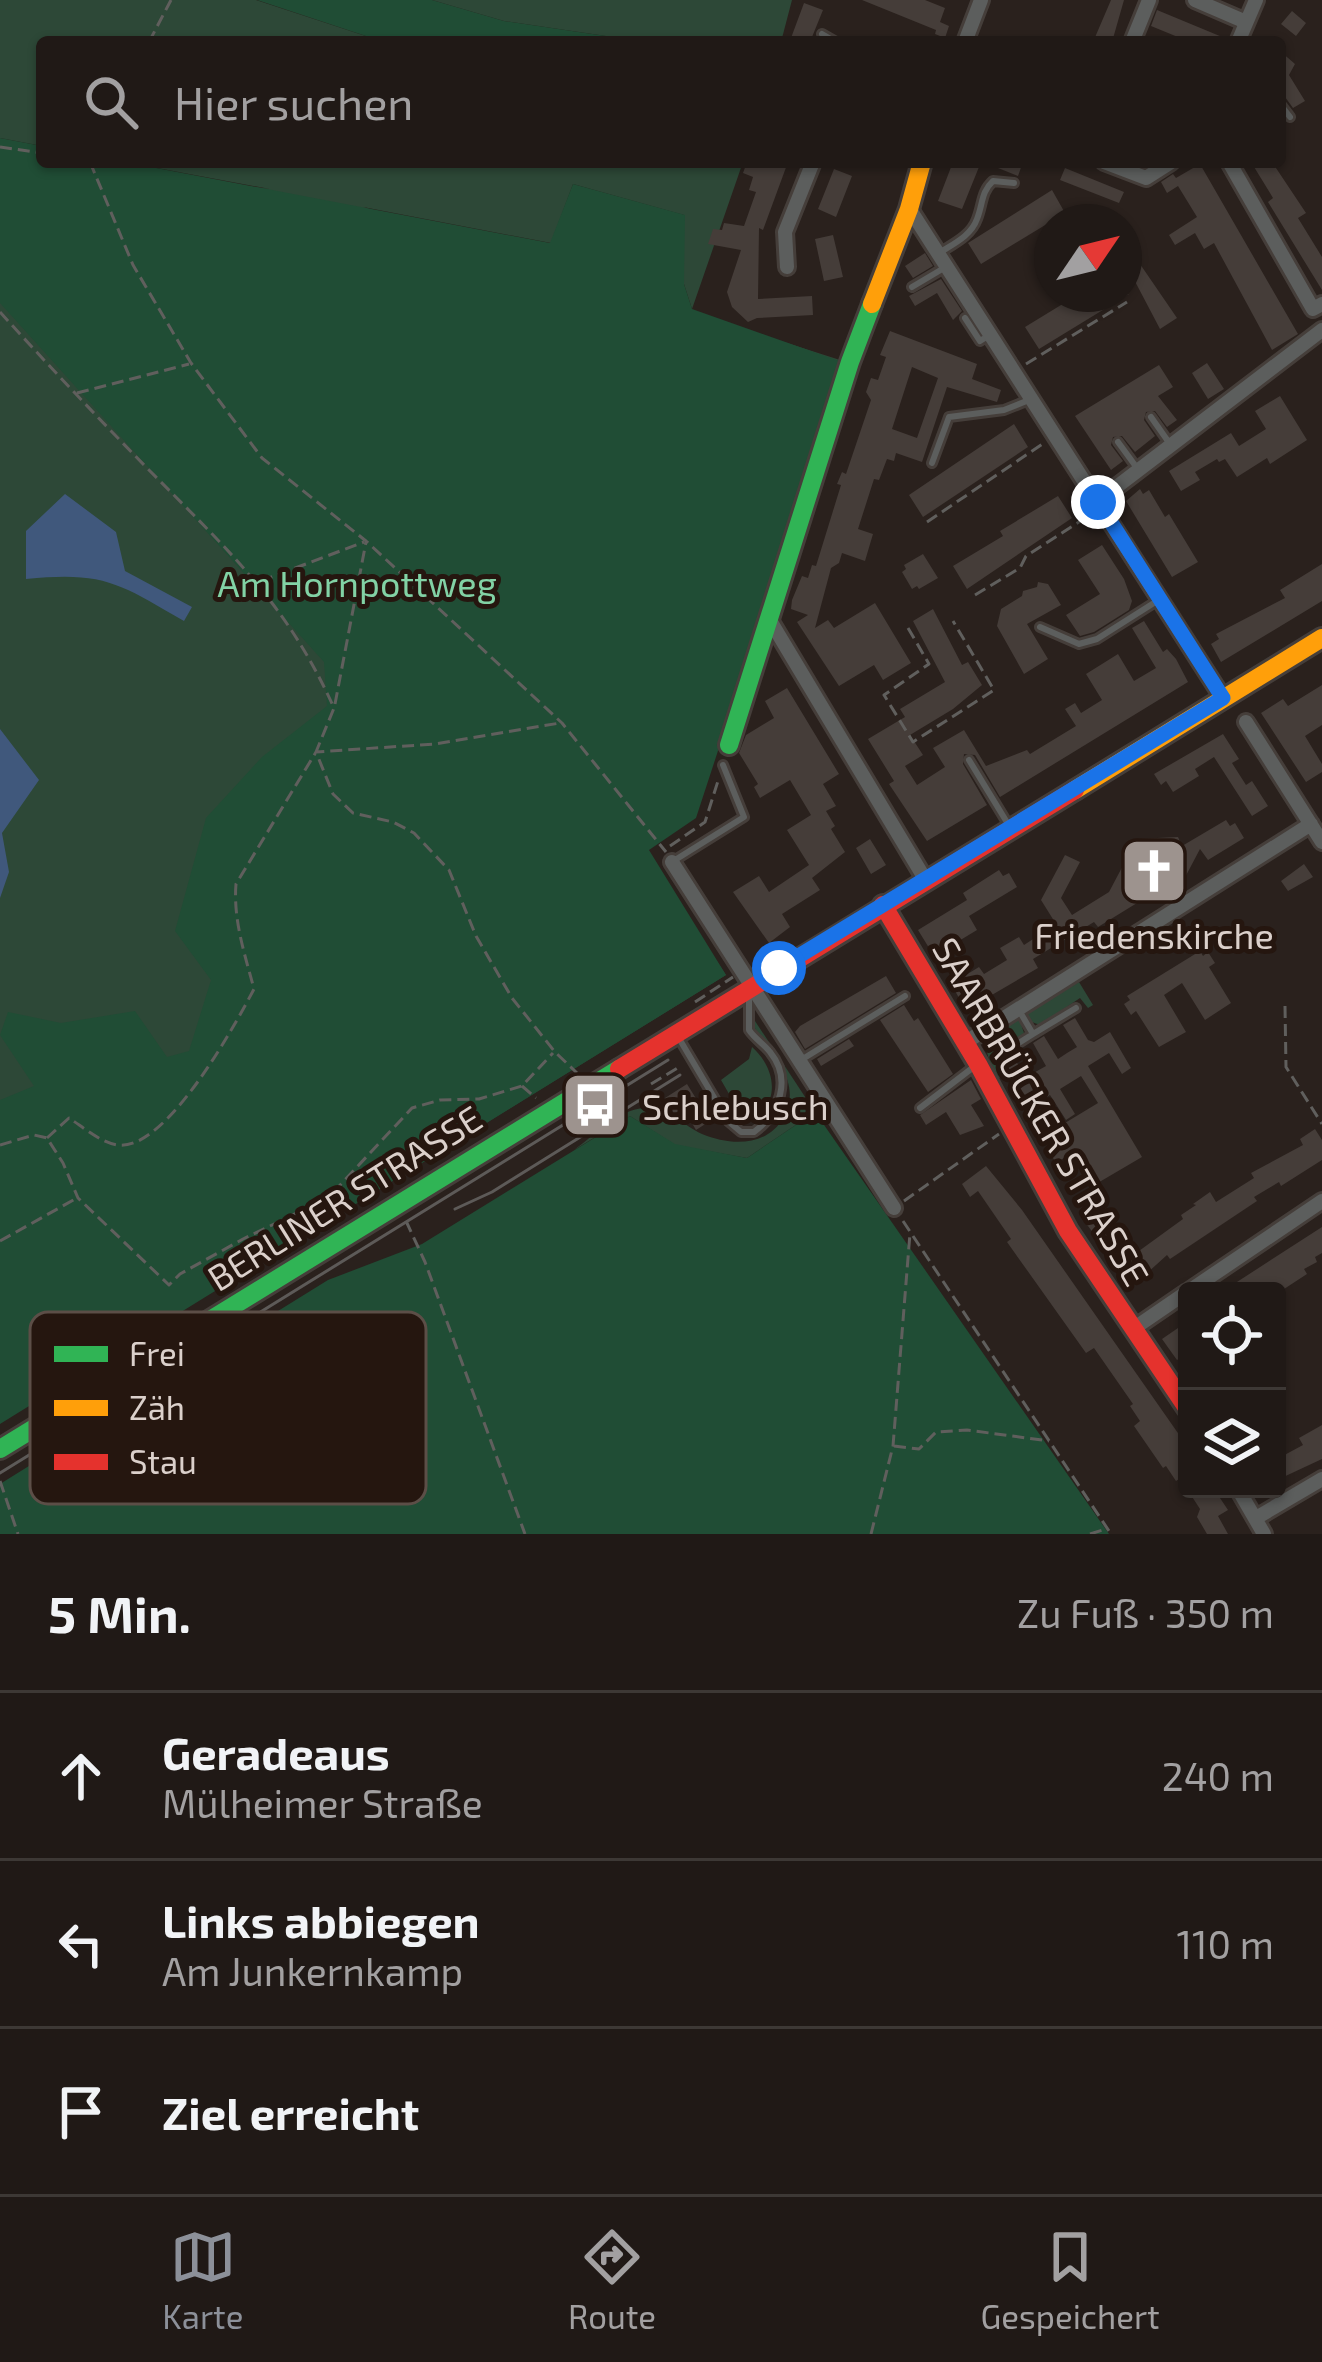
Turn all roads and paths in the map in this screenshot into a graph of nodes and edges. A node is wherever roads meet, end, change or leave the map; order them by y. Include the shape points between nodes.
1 (172, 0) edge
2 (981, 0) edge
3 (1149, 0) edge
4 (1195, 0) edge
5 (1256, 0) edge
6 (1246, 22) junction
7 (822, 34) dead end
8 (152, 36) edge
9 (826, 36) edge
10 (967, 36) edge
11 (1134, 36) edge
12 (1240, 36) edge
13 (1286, 112) edge
14 (1290, 117) dead end
15 (0, 147) edge
16 (36, 152) edge
17 (93, 168) edge
18 (811, 168) edge
19 (920, 168) edge
20 (1120, 168) edge
21 (1162, 168) edge
22 (1232, 168) edge
23 (1014, 183) dead end
24 (910, 208) junction
25 (943, 260) junction
26 (787, 267) dead end
27 (912, 287) dead end
28 (1318, 306) edge
29 (0, 312) edge
30 (1111, 312) edge
31 (965, 318) dead end
32 (1322, 330) edge
33 (992, 335) junction
34 (191, 363) junction
35 (1014, 371) junction
36 (73, 393) junction
37 (1032, 399) junction
38 (1151, 417) dead end
39 (1056, 436) junction
40 (1118, 442) dead end
41 (1172, 446) junction
42 (932, 463) dead end
43 (1139, 471) junction
44 (1100, 505) junction
45 (927, 522) dead end
46 (366, 541) junction
47 (259, 582) junction
48 (975, 595) dead end
49 (1160, 599) junction
50 (768, 617) junction
51 (953, 621) dead end
52 (1040, 627) dead end
53 (908, 628) dead end
54 (1320, 644) edge
55 (1223, 698) junction
56 (334, 708) junction
57 (1246, 722) dead end
58 (562, 723) junction
59 (729, 745) dead end
60 (316, 752) junction
61 (969, 760) dead end
62 (723, 765) joint
63 (1311, 824) junction
64 (1010, 827) junction
65 (1322, 842) edge
66 (668, 856) junction
67 (925, 879) junction
68 (883, 905) junction
69 (749, 987) junction
70 (905, 996) dead end
71 (1285, 1006) dead end
72 (1076, 1008) dead end
73 (1018, 1009) junction
74 (1034, 1034) junction
75 (678, 1038) junction
76 (965, 1042) junction
77 (555, 1052) junction
78 (1003, 1053) dead end
79 (691, 1060) junction
80 (798, 1062) junction
81 (978, 1064) junction
82 (578, 1074) dead end
83 (651, 1084) dead end
84 (522, 1086) junction
85 (538, 1099) dead end
86 (920, 1108) dead end
87 (1322, 1124) edge
88 (1011, 1126) junction
89 (47, 1138) junction
90 (0, 1145) edge
91 (78, 1198) junction
92 (1322, 1202) edge
93 (396, 1204) junction
94 (894, 1208) joint
95 (0, 1241) edge
96 (1203, 1282) edge
97 (1178, 1299) edge
98 (221, 1312) edge
99 (1133, 1329) junction
100 (1178, 1395) edge
101 (30, 1430) edge
102 (1051, 1441) junction
103 (893, 1446) junction
104 (0, 1449) edge
105 (1322, 1479) edge
106 (0, 1481) edge
107 (1244, 1498) edge
108 (1256, 1518) junction
109 (1109, 1531) edge
110 (18, 1534) edge
111 (525, 1534) edge
112 (871, 1534) edge
113 (1090, 1534) edge
114 (1264, 1534) edge

1 - 8 path
2 - 10 street
3 - 11 street
4 - 6 street
5 - 6 street
6 - 12 street
7 - 9 lane
13 - 14 lane
15 - 16 path
17 - 34 path via 133,265
18 - 26 street via 784,232
19 - 24 main road
20 - 21 street via 1146,178
22 - 28 street
23 - 25 lane via 993,181 985,189 976,222
24 - 25 street
24 - 50 main road via 850,362
25 - 27 lane
25 - 33 street
29 - 36 path
30 - 35 path
31 - 33 lane via 980,341
32 - 41 street
33 - 35 street
34 - 36 path
34 - 46 path via 262,458
35 - 37 street
36 - 47 path
37 - 39 street
37 - 42 lane via 950,417
38 - 41 lane
39 - 44 street
39 - 45 path
40 - 43 lane
41 - 43 street
43 - 44 street
44 - 48 path
44 - 49 street
46 - 47 path
46 - 56 path
46 - 58 path
47 - 56 path
49 - 52 lane via 1079,644
49 - 55 street
50 - 59 main road
50 - 67 street
51 - 53 path via 994,690 913,742 884,695 928,664
54 - 55 main road, BERLINER STRASSE
55 - 64 main road, BERLINER STRASSE
56 - 60 path
57 - 63 street
58 - 60 path
58 - 66 path
60 - 77 path via 333,794 353,814 414,832 449,870 503,983
60 - 89 path via 236,884 254,989 229,1037 158,1127 134,1144 114,1145 69,1118
61 - 64 lane
62 - 66 path via 706,823
62 - 66 lane via 744,817
63 - 65 street
63 - 73 street
64 - 67 main road, BERLINER STRASSE
66 - 69 street
67 - 68 main road, BERLINER STRASSE
68 - 69 main road, BERLINER STRASSE
68 - 76 main road, SAARBRÜCKER STRASSE
69 - 75 main road, BERLINER STRASSE
69 - 79 lane via 749,1030 782,1078 764,1125 748,1134 734,1128
69 - 80 street
70 - 80 lane
71 - 87 path via 1286,1067
72 - 74 lane
73 - 74 lane
73 - 76 street
74 - 78 lane
75 - 79 lane
75 - 93 main road, BERLINER STRASSE
76 - 81 main road, SAARBRÜCKER STRASSE
77 - 82 path
77 - 84 path
79 - 83 path
80 - 94 street
81 - 86 lane
81 - 88 main road, SAARBRÜCKER STRASSE
84 - 85 path
84 - 91 path via 412,1108 328,1198 169,1285
88 - 94 path
88 - 99 main road, SAARBRÜCKER STRASSE
89 - 90 path
89 - 91 path
91 - 95 path
92 - 96 street
93 - 98 main road, BERLINER STRASSE
93 - 111 path
97 - 99 street
99 - 100 main road, SAARBRÜCKER STRASSE
101 - 104 main road, BERLINER STRASSE
102 - 103 path via 967,1430 936,1432 919,1449
102 - 103 path via 910,1231
102 - 109 path
103 - 112 path
105 - 108 street
106 - 110 path
107 - 108 street
108 - 114 street
109 - 113 path

